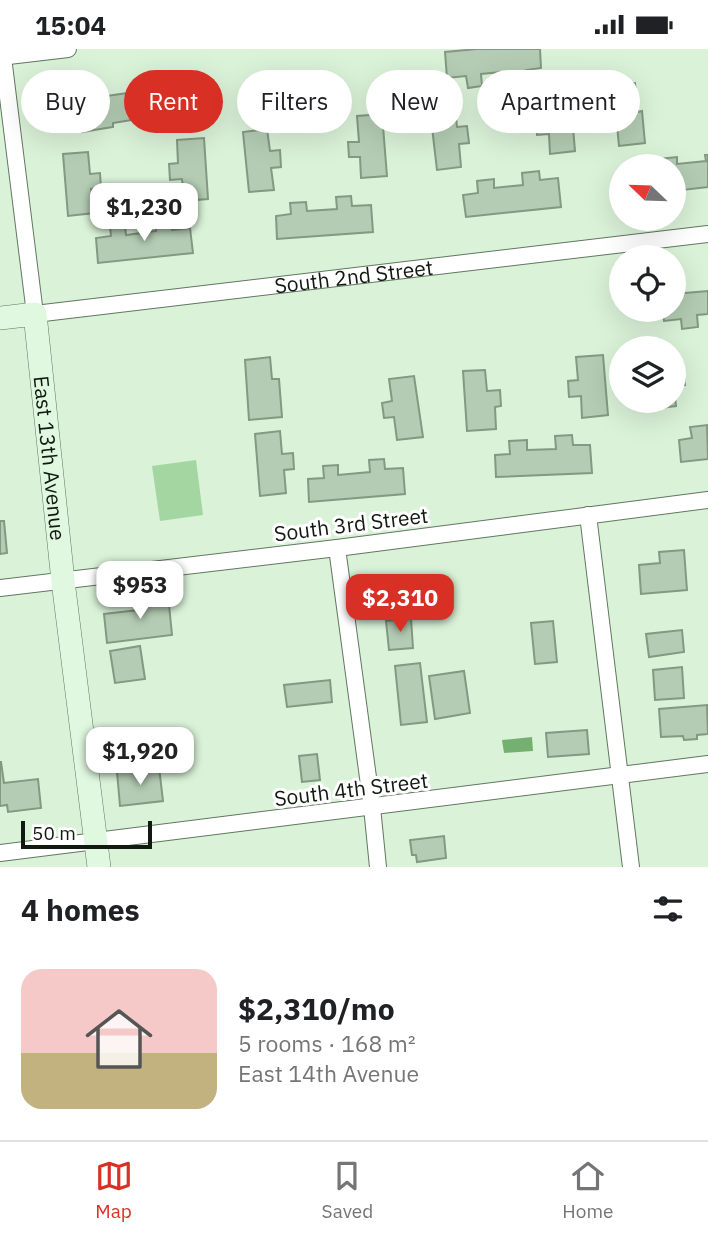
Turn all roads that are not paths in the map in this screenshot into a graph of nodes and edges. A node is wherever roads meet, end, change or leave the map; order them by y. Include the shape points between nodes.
1 (68, 49) edge
2 (2, 55) edge
3 (708, 234) edge
4 (35, 314) junction
5 (0, 318) edge
6 (708, 500) edge
7 (588, 515) junction
8 (337, 548) junction
9 (63, 581) junction
10 (0, 589) edge
11 (708, 765) edge
12 (620, 776) junction
13 (372, 807) junction
14 (96, 842) junction
15 (0, 853) edge
16 (99, 867) edge
17 (377, 867) edge
18 (631, 867) edge

1 - 2 street
2 - 4 street, East 13th Avenue
3 - 4 street, South 2nd Street
4 - 5 street, South 2nd Street
4 - 9 street, East 13th Avenue
6 - 7 street, South 3rd Street
7 - 8 street, South 3rd Street
7 - 12 street
8 - 9 street, South 3rd Street
8 - 13 street
9 - 10 street, South 3rd Street
9 - 14 street, East 13th Avenue
11 - 12 street, South 4th Street
12 - 13 street, South 4th Street
12 - 18 street
13 - 14 street, South 4th Street
13 - 17 street
14 - 15 street, South 4th Street
14 - 16 street, East 13th Avenue

